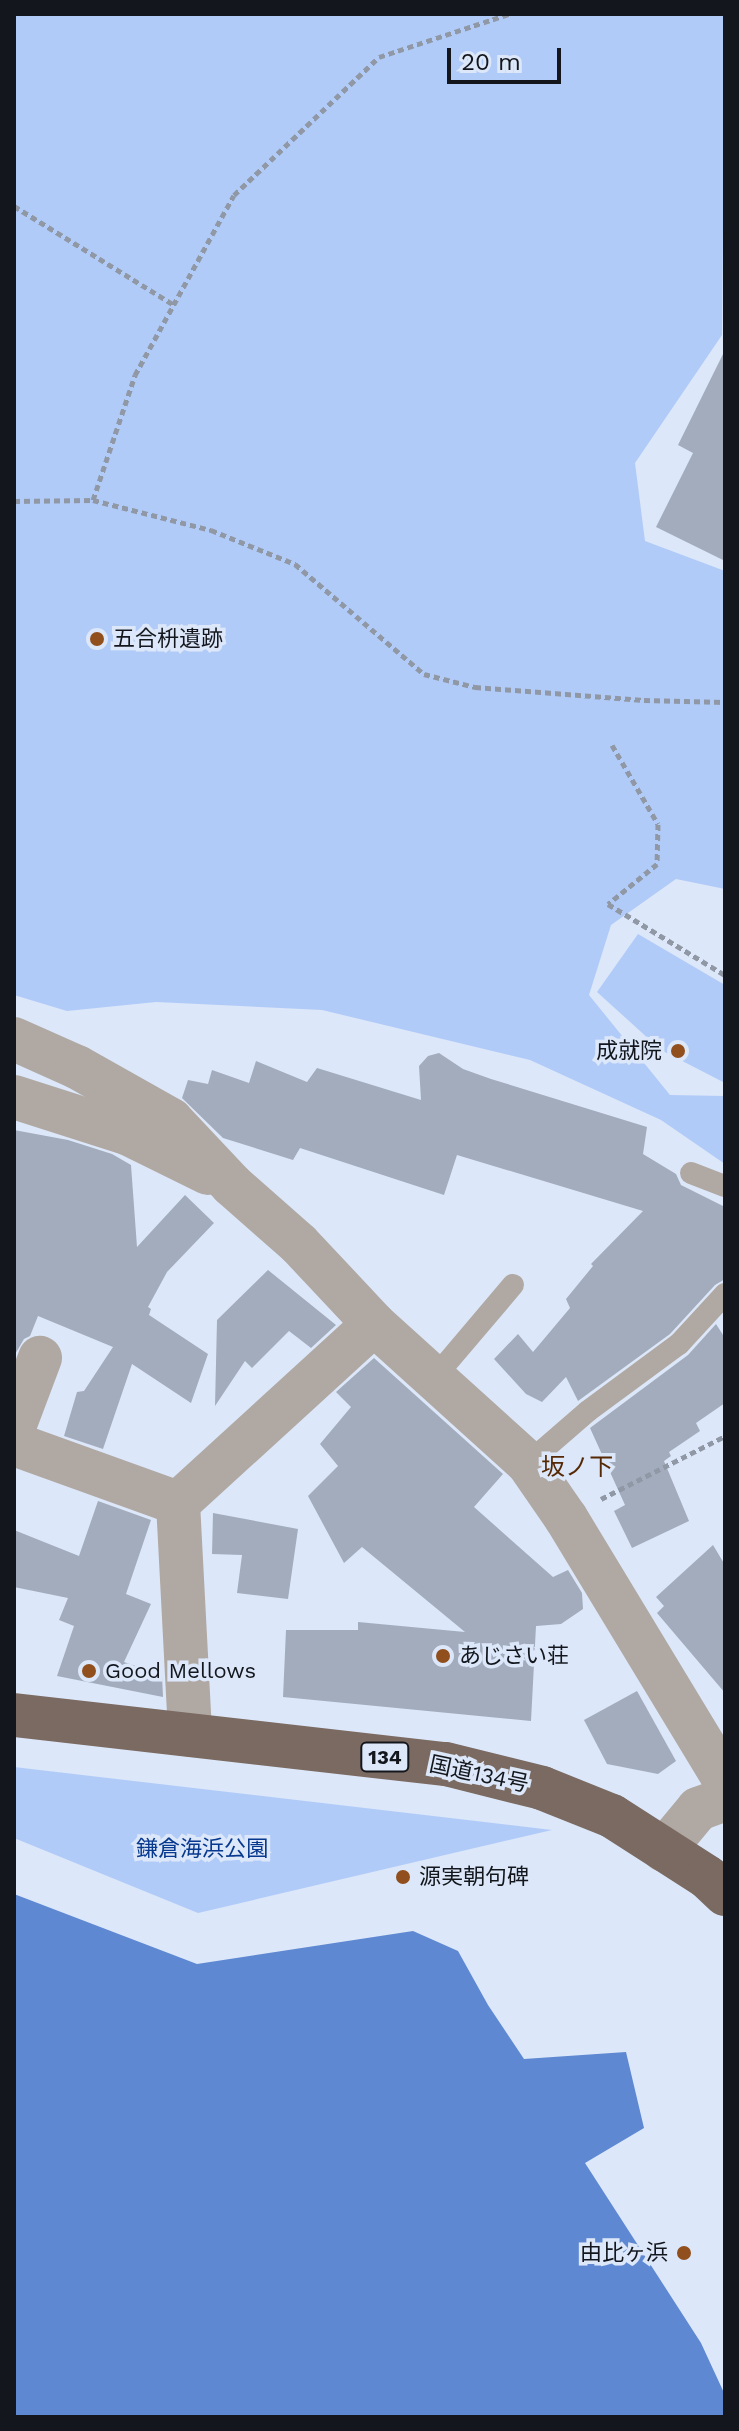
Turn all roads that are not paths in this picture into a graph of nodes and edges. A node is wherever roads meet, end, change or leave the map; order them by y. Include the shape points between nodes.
1 (14, 1039) edge
2 (14, 1097) edge
3 (691, 1173) dead end
4 (232, 1185) junction
5 (725, 1186) edge
6 (513, 1285) dead end
7 (725, 1294) edge
8 (374, 1324) junction
9 (40, 1358) dead end
10 (434, 1378) junction
11 (14, 1427) edge
12 (14, 1444) edge
13 (528, 1463) junction
14 (178, 1503) junction
15 (14, 1715) edge
16 (190, 1735) junction
17 (725, 1781) edge
18 (725, 1799) edge
19 (664, 1850) junction
20 (725, 1894) edge

1 - 4 street via 77,1067 171,1120
2 - 4 street via 127,1133
3 - 5 lane
4 - 8 street via 299,1244
6 - 10 lane
7 - 13 lane via 679,1344
8 - 10 street
8 - 14 street
9 - 11 street
10 - 13 street
12 - 14 street
13 - 17 street
14 - 16 street
15 - 16 highway, 国道134号 / 134
16 - 19 highway, 国道134号 / 134 via 446,1764 542,1788 612,1816
18 - 19 street via 698,1809
19 - 20 highway, 国道134号 / 134

